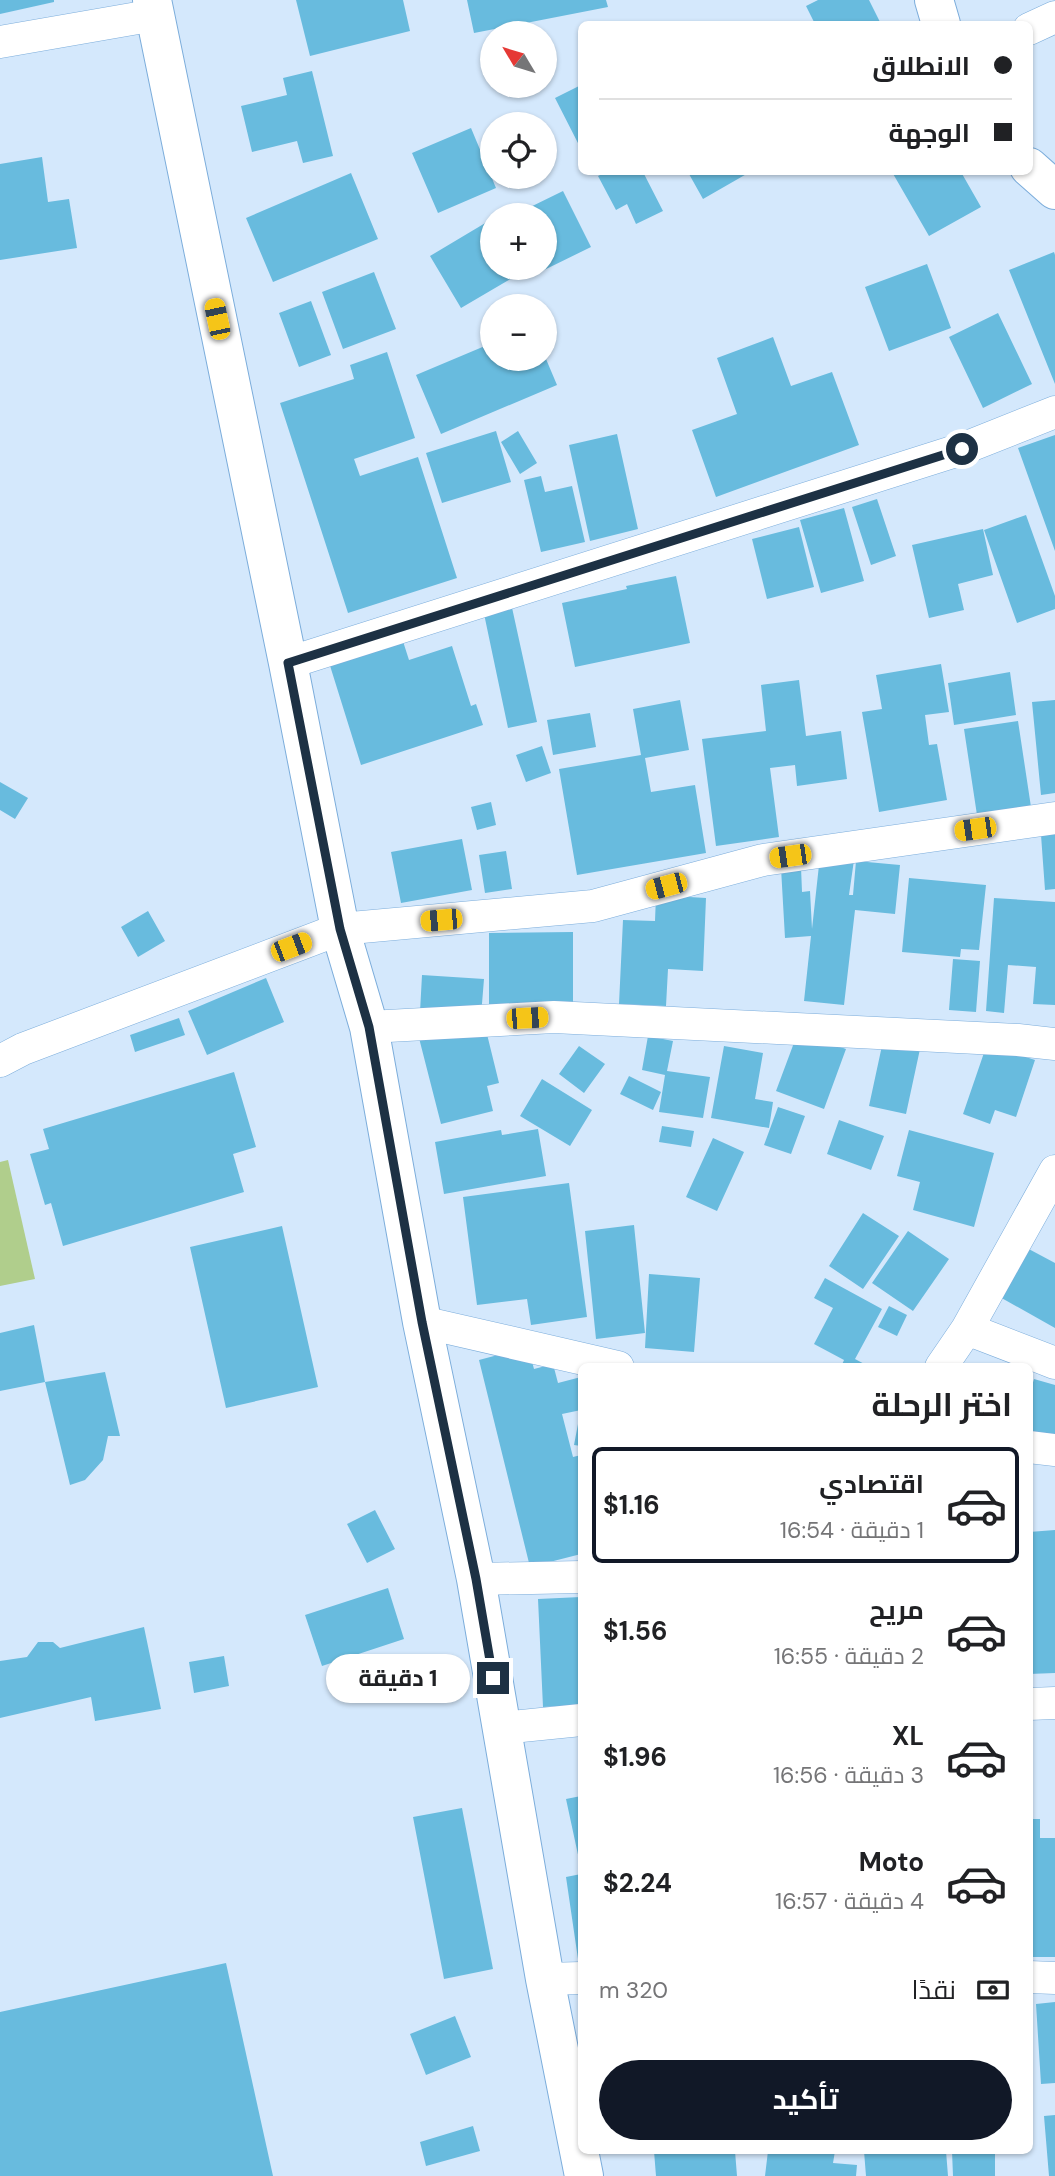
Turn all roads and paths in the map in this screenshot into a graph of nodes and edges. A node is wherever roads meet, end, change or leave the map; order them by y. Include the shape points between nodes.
1 (934, 0) edge
2 (154, 7) edge
3 (1055, 17) edge
4 (940, 21) edge
5 (1033, 27) edge
6 (0, 42) edge
7 (1033, 171) edge
8 (1055, 190) edge
9 (1055, 412) edge
10 (288, 663) junction
11 (1055, 818) edge
12 (340, 929) junction
13 (369, 1027) junction
14 (1055, 1044) edge
15 (0, 1061) edge
16 (1055, 1171) edge
17 (1044, 1214) edge
18 (422, 1322) junction
19 (967, 1329) junction
20 (601, 1363) edge
21 (944, 1363) edge
22 (1055, 1363) edge
23 (1033, 1447) edge
24 (1055, 1450) edge
25 (578, 1577) edge
26 (476, 1579) junction
27 (1033, 1703) edge
28 (1055, 1703) edge
29 (578, 1720) edge
30 (502, 1728) junction
31 (1033, 1977) edge
32 (1055, 1978) edge
33 (563, 1979) edge
34 (578, 2120) edge
35 (582, 2154) edge
36 (584, 2176) edge

1 - 4 main road
2 - 6 street
2 - 10 main road
3 - 5 street
7 - 8 main road
9 - 10 street via 962,449
10 - 12 main road
11 - 12 street via 764,860 593,906
12 - 13 main road
12 - 15 street
13 - 14 street via 554,1017
13 - 18 main road
16 - 17 street
17 - 19 street
18 - 20 street
18 - 26 main road
19 - 21 street
19 - 22 street
23 - 24 street
25 - 26 street
26 - 30 main road
27 - 28 street
29 - 30 street
30 - 33 main road
31 - 32 street
33 - 34 main road
35 - 36 main road

